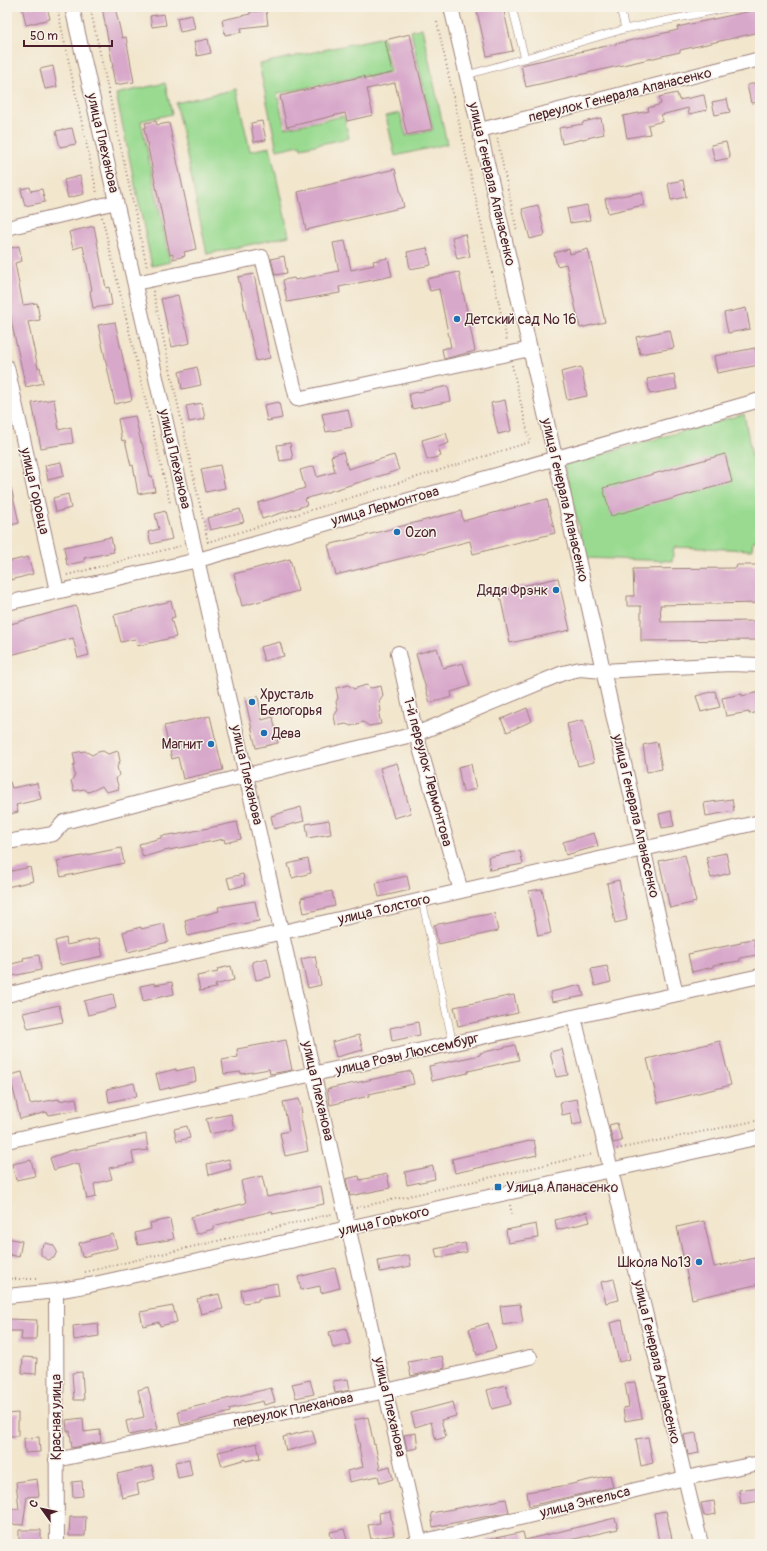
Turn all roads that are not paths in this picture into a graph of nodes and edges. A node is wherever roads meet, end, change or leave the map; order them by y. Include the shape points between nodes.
1 (72, 7) edge
2 (451, 7) edge
3 (512, 7) edge
4 (620, 7) edge
5 (732, 7) edge
6 (625, 29) junction
7 (525, 59) junction
8 (760, 59) edge
9 (467, 75) junction
10 (480, 130) junction
11 (116, 202) junction
12 (7, 228) edge
13 (135, 283) junction
14 (530, 349) junction
15 (7, 366) edge
16 (760, 400) edge
17 (555, 457) junction
18 (198, 560) junction
19 (56, 585) junction
20 (7, 604) edge
21 (398, 653) dead end
22 (760, 665) edge
23 (603, 671) junction
24 (416, 734) junction
25 (247, 775) junction
26 (760, 822) edge
27 (7, 842) edge
28 (644, 849) junction
29 (461, 891) junction
30 (422, 900) junction
31 (283, 932) junction
32 (760, 976) edge
33 (676, 994) junction
34 (7, 995) edge
35 (574, 1016) junction
36 (453, 1044) junction
37 (315, 1075) junction
38 (760, 1137) edge
39 (7, 1142) edge
40 (611, 1170) junction
41 (350, 1229) junction
42 (56, 1291) junction
43 (7, 1296) edge
44 (530, 1357) dead end
45 (386, 1391) junction
46 (56, 1460) junction
47 (760, 1463) edge
48 (685, 1478) junction
49 (417, 1543) edge
50 (57, 1544) edge
51 (701, 1544) edge

1 - 11 street, улица Плеханова
2 - 9 street, улица Генерала Апанасенко
3 - 7 lane
4 - 6 lane
5 - 6 lane
6 - 7 lane
7 - 9 lane
8 - 10 street, переулок Генерала Апанасенко
9 - 10 street, улица Генерала Апанасенко
10 - 14 street, улица Генерала Апанасенко
11 - 12 street
11 - 13 street, улица Плеханова
13 - 14 street via 262,257 297,399
13 - 18 street, улица Плеханова
14 - 17 street, улица Генерала Апанасенко
15 - 19 street, улица Горовца
16 - 17 street, улица Лермонтова
17 - 18 street, улица Лермонтова
17 - 23 street, улица Генерала Апанасенко
18 - 19 street, улица Лермонтова
18 - 25 street, улица Плеханова
19 - 20 street, улица Лермонтова
21 - 24 street, 1-й переулок Лермонтова
22 - 23 street via 730,664
23 - 24 street via 580,669 563,673
23 - 28 street, улица Генерала Апанасенко
24 - 25 street
24 - 29 street, 1-й переулок Лермонтова
25 - 27 street via 64,822 53,834
25 - 31 street, улица Плеханова
26 - 28 street, улица Толстого
28 - 29 street, улица Толстого
28 - 33 street, улица Генерала Апанасенко
29 - 30 street, улица Толстого
30 - 31 street, улица Толстого
30 - 36 lane
31 - 34 street, улица Толстого
31 - 37 street, улица Плеханова
32 - 33 street, улица Розы Люксембург
33 - 35 street, улица Розы Люксембург
35 - 36 street, улица Розы Люксембург
35 - 40 street, улица Генерала Апанасенко
36 - 37 street, улица Розы Люксембург
37 - 39 street, улица Розы Люксембург
37 - 41 street, улица Плеханова
38 - 40 street, улица Горького
40 - 41 street, улица Горького
40 - 48 street, улица Генерала Апанасенко
41 - 42 street, улица Горького
41 - 45 street, улица Плеханова
42 - 43 street, улица Горького
42 - 46 street, Красная улица
44 - 45 street, переулок Плеханова
45 - 46 street, переулок Плеханова
45 - 49 street, улица Плеханова
46 - 50 street, Красная улица
47 - 48 street, улица Энгельса
48 - 49 street, улица Энгельса
48 - 51 street, улица Генерала Апанасенко

